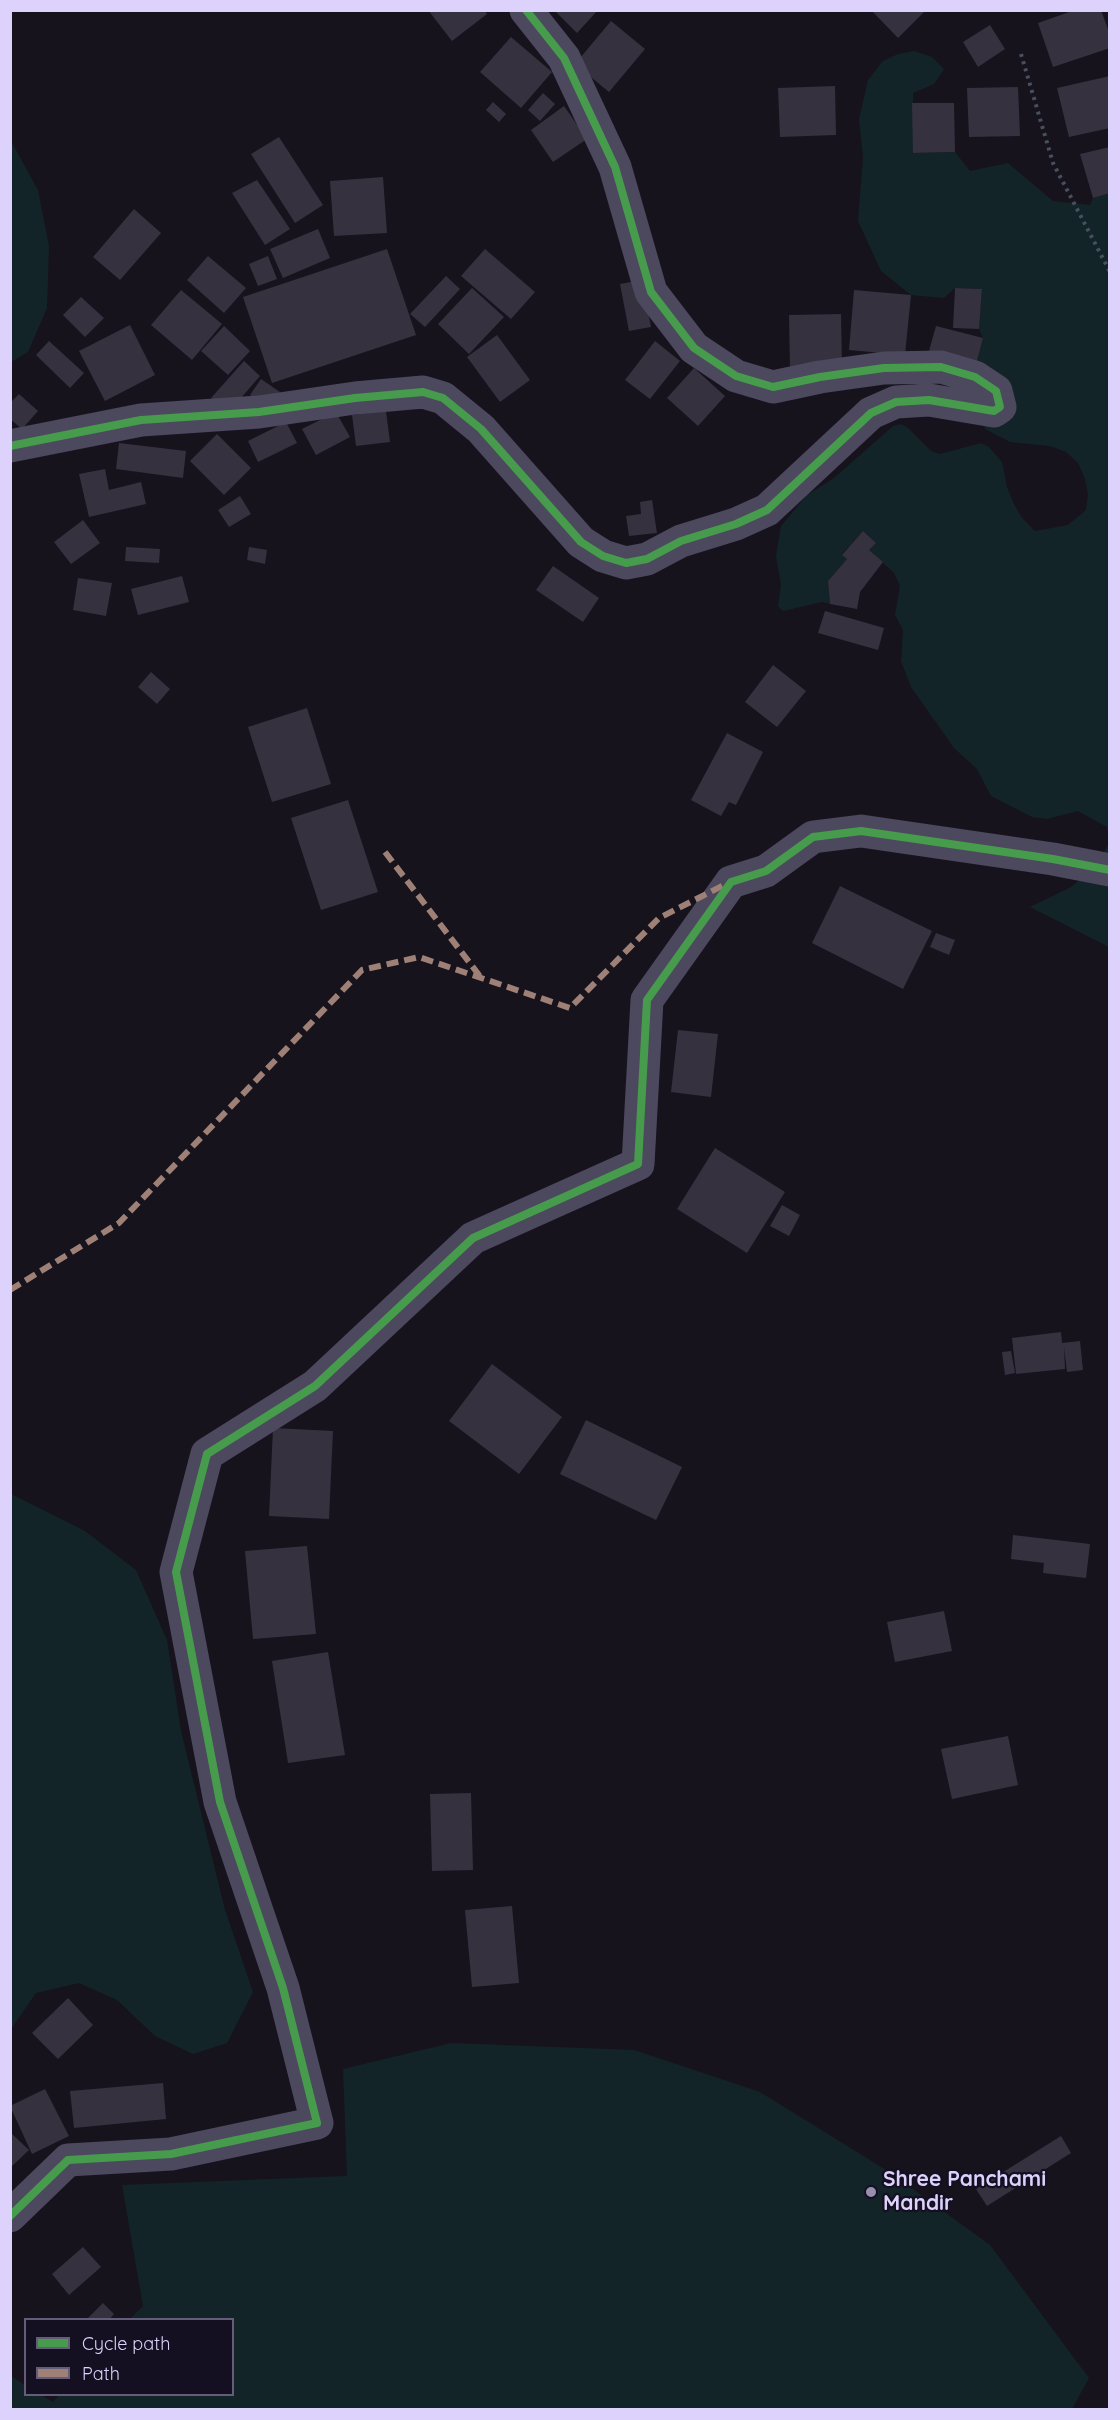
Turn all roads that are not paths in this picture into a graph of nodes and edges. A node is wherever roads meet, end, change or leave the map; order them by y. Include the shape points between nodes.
1 (526, 10) edge
2 (10, 446) edge
3 (1110, 870) edge
4 (10, 2216) edge

1 - 2 street via 564,58 615,167 651,292 694,348 736,376 773,387 884,368 941,367 975,377 996,391 1000,407 994,411 929,400 896,402 871,413 767,510 681,541 647,559 626,563 603,556 581,542 481,429 443,398 423,392 260,412 141,420
3 - 4 street via 861,831 813,837 766,871 731,882 647,1000 638,1164 473,1239 315,1386 207,1454 176,1572 220,1802 283,1988 317,2123 171,2154 68,2160

